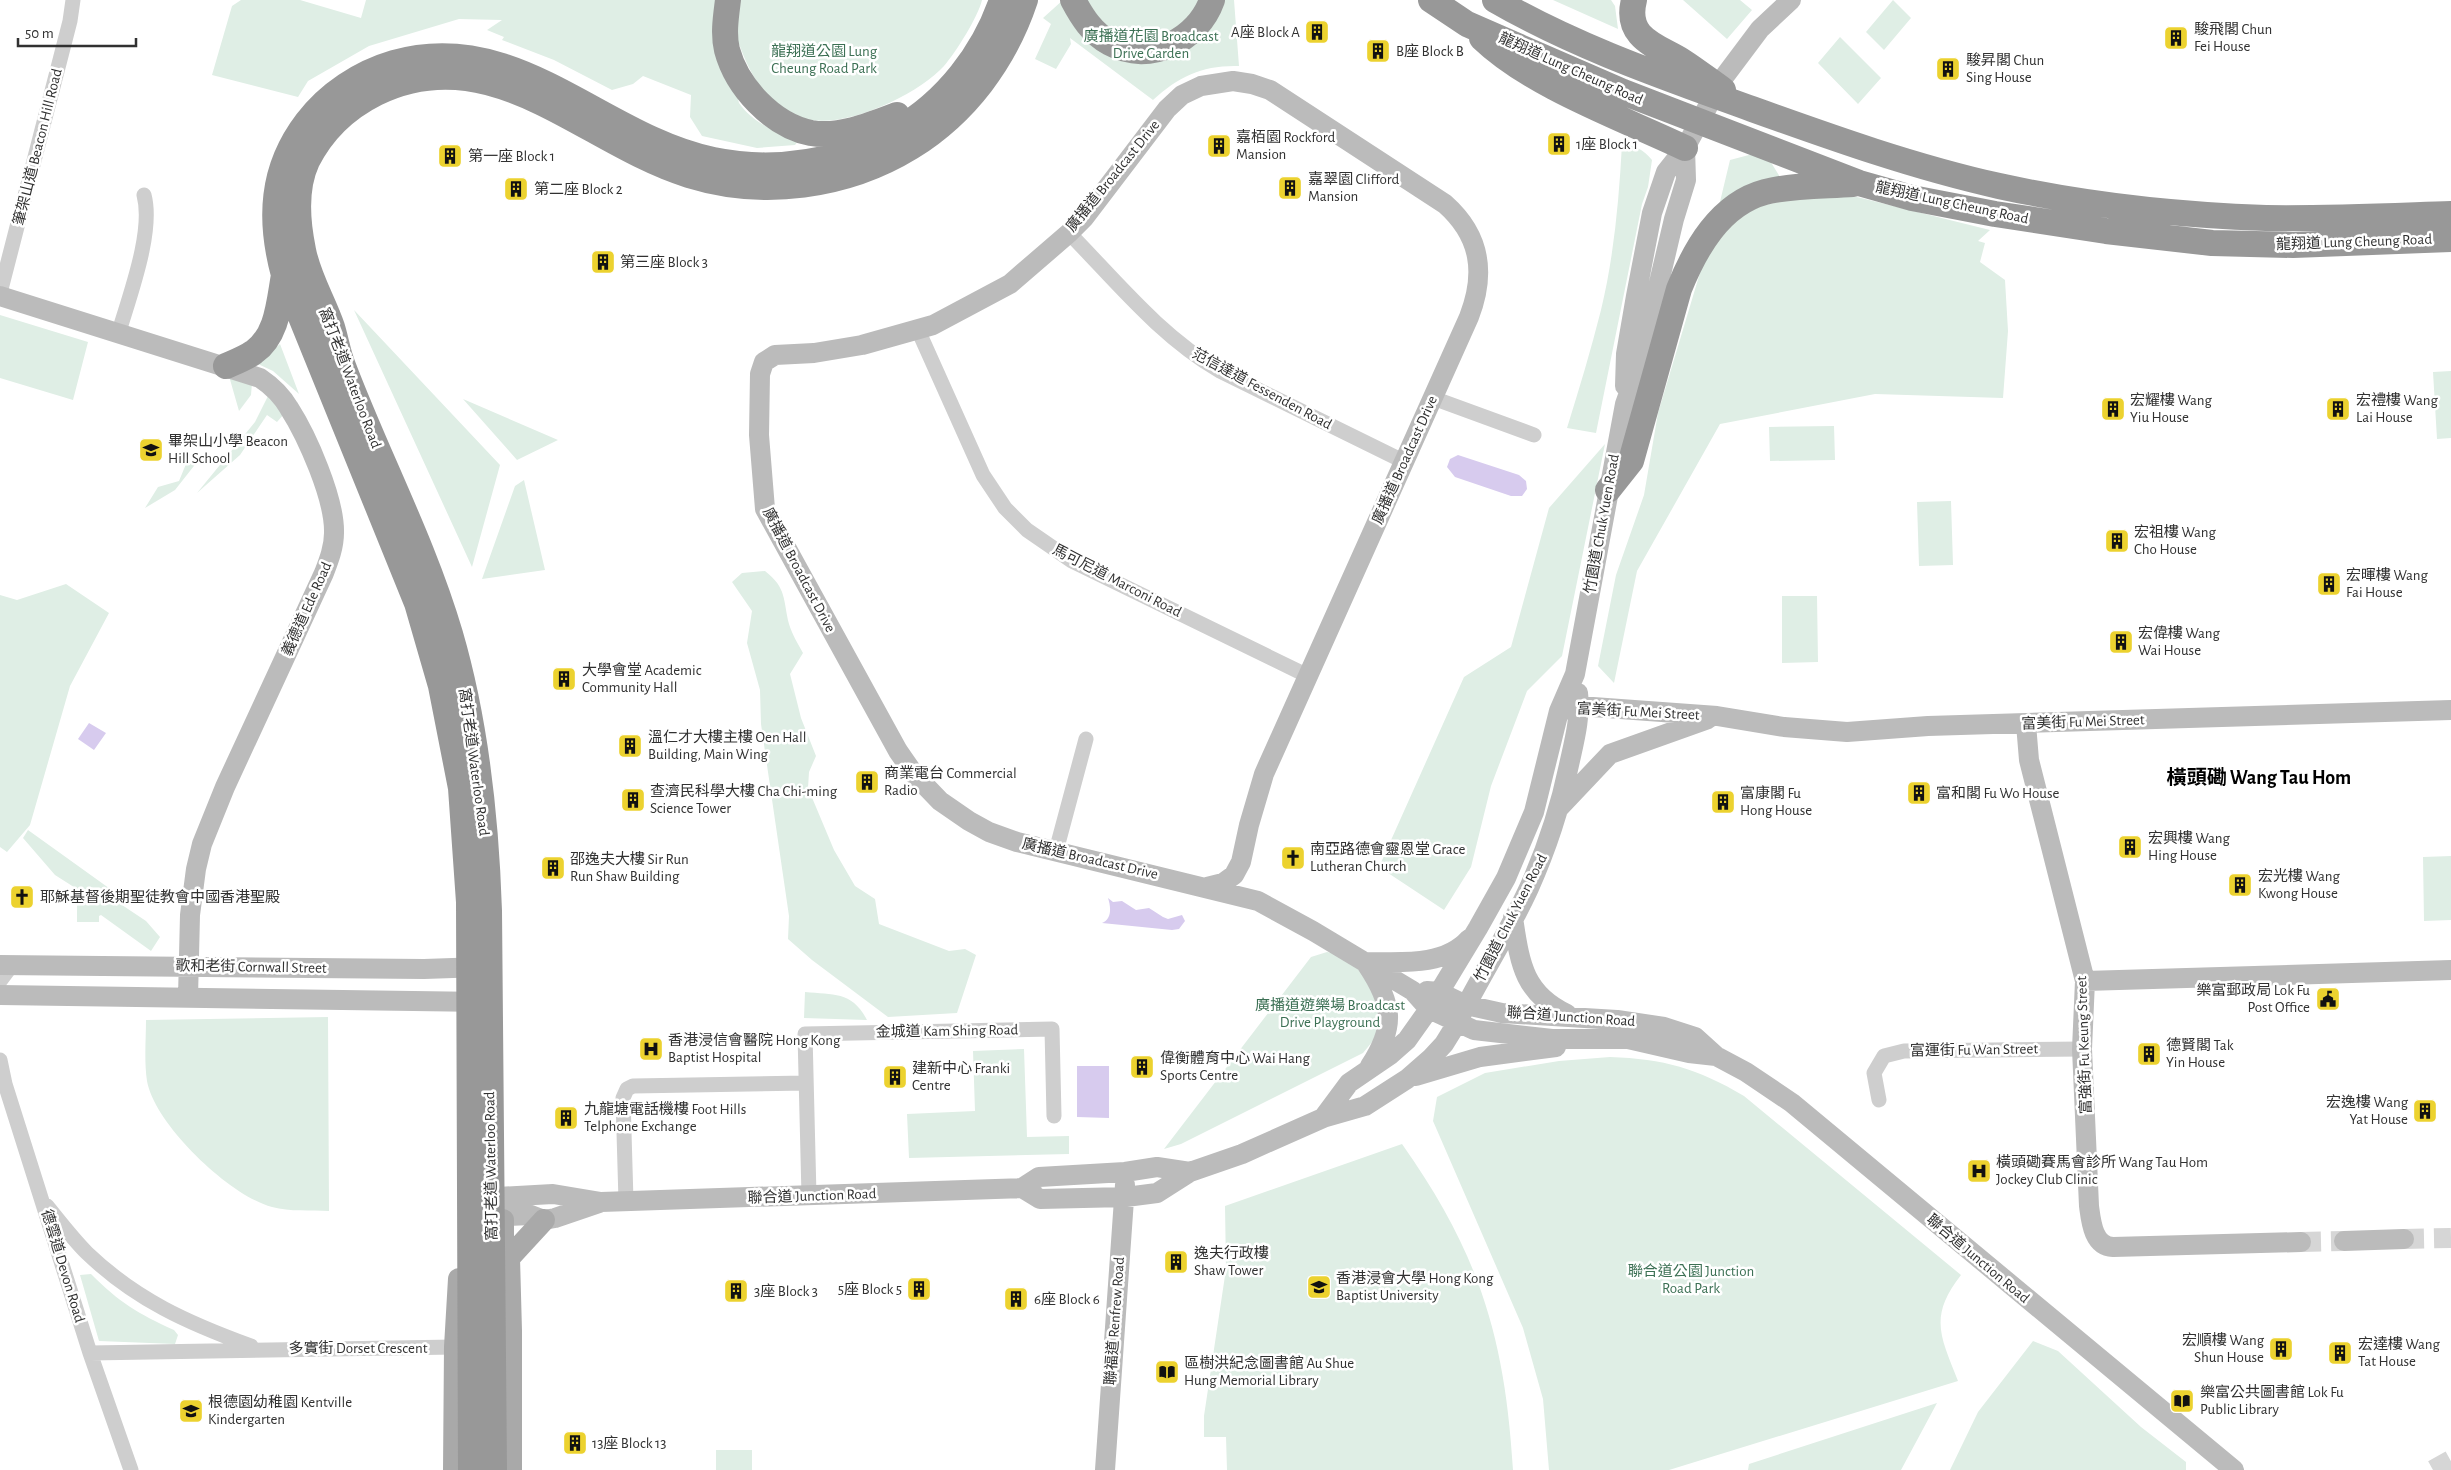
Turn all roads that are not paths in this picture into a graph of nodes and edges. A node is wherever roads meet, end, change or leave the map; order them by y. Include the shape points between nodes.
1 (73, 0) edge
2 (728, 0) edge
3 (1002, 0) edge
4 (1025, 0) edge
5 (1073, 0) edge
6 (1212, 0) edge
7 (1430, 0) edge
8 (1495, 0) edge
9 (1634, 0) edge
10 (1784, 3) edge
11 (1467, 24) junction
12 (936, 101) junction
13 (1754, 109) junction
14 (1685, 148) junction
15 (1859, 183) junction
16 (144, 195) dead end
17 (2451, 214) edge
18 (1069, 233) junction
19 (2451, 239) edge
20 (284, 275) junction
21 (0, 294) edge
22 (294, 301) junction
23 (332, 326) junction
24 (918, 330) junction
25 (118, 334) junction
26 (226, 366) junction
27 (1433, 398) junction
28 (1625, 404) junction
29 (1534, 434) dead end
30 (1405, 462) junction
31 (1608, 490) junction
32 (385, 493) junction
33 (464, 638) junction
34 (424, 656) junction
35 (1575, 674) junction
36 (1308, 676) junction
37 (1579, 706) junction
38 (2451, 710) edge
39 (1559, 711) junction
40 (1717, 716) junction
41 (2026, 724) junction
42 (1086, 739) dead end
43 (1560, 808) junction
44 (1056, 851) junction
45 (1241, 862) junction
46 (1207, 887) junction
47 (1258, 900) junction
48 (1513, 918) junction
49 (1478, 928) junction
50 (1364, 962) junction
51 (6, 964) edge
52 (189, 966) junction
53 (459, 967) junction
54 (502, 967) junction
55 (2451, 970) edge
56 (0, 981) edge
57 (2085, 981) junction
58 (1413, 991) junction
59 (1439, 992) junction
60 (0, 995) edge
61 (188, 997) junction
62 (457, 1001) junction
63 (501, 1002) junction
64 (1429, 1009) junction
65 (1462, 1014) junction
66 (1573, 1017) junction
67 (1580, 1040) junction
68 (2082, 1049) junction
69 (1716, 1056) junction
70 (0, 1060) edge
71 (1366, 1072) junction
72 (1407, 1079) junction
73 (806, 1084) junction
74 (1879, 1100) dead end
75 (1054, 1116) dead end
76 (1323, 1118) junction
77 (1125, 1172) junction
78 (1190, 1172) junction
79 (1022, 1188) junction
80 (809, 1196) junction
81 (1126, 1197) junction
82 (626, 1201) junction
83 (43, 1202) junction
84 (601, 1202) junction
85 (502, 1207) junction
86 (462, 1208) junction
87 (544, 1220) junction
88 (2404, 1239) tunnel mouth
89 (2344, 1241) tunnel mouth
90 (2301, 1242) tunnel mouth
91 (509, 1258) junction
92 (511, 1331) junction
93 (456, 1338) junction
94 (260, 1349) junction
95 (90, 1353) junction
96 (131, 1470) edge
97 (454, 1470) edge
98 (471, 1470) edge
99 (494, 1470) edge
100 (510, 1470) edge
101 (1105, 1470) edge
102 (2234, 1470) edge

1 - 21 street, 筆架山道 Beacon Hill Road
2 - 12 highway via 727,50 741,82 772,115 790,126 812,133 850,130
3 - 12 highway, 窩打老道 Waterloo Road via 974,57
4 - 23 highway, 窩打老道 Waterloo Road via 998,60 948,120 883,162 818,183 751,186 691,175 642,156 517,92 478,78 430,76 379,92 354,106 331,126 309,157 300,180 298,215 303,252
5 - 6 highway via 1098,34 1117,46 1142,50 1160,49 1184,38 1202,22
7 - 11 highway, 龍翔道 Lung Cheung Road
8 - 13 highway, 龍翔道 Lung Cheung Road via 1632,65
9 - 13 highway via 1632,10 1636,26 1650,45 1681,60
10 - 14 street, 竹園道 Chuk Yuen Road via 1724,77
11 - 14 highway via 1513,64
11 - 15 highway, 龍翔道 Lung Cheung Road via 1623,92
12 - 20 highway, 窩打老道 Waterloo Road via 903,126 850,152 792,164 747,165 714,160 665,144 497,63 451,56 398,62 368,73 337,92 313,114 290,148 278,178 274,204 275,238
13 - 17 highway, 龍翔道 Lung Cheung Road via 1800,128 1928,168 2001,187 2097,202 2261,217
14 - 28 street, 竹園道 Chuk Yuen Road via 1686,180 1641,359
14 - 28 street, 竹園道 Chuk Yuen Road via 1666,172 1652,214 1626,354
15 - 19 highway, 龍翔道 Lung Cheung Road via 1912,198 1995,214 2212,243 2293,245
15 - 31 highway via 1763,193 1735,206 1716,225 1688,266 1659,353 1631,461
16 - 25 street via 147,228
18 - 24 street, 廣播道 Broadcast Drive via 1010,284
18 - 27 street, 廣播道 Broadcast Drive via 1167,109 1182,95 1201,86 1232,81 1270,90 1438,198 1454,211 1469,232 1478,255 1478,293
18 - 30 street, 范信達道 Fessenden Road via 1161,328 1192,353
20 - 22 highway, 窩打老道 Waterloo Road
20 - 26 highway via 268,337 254,352
21 - 25 street, 義德道 Ede Road
22 - 32 highway, 窩打老道 Waterloo Road
22 - 34 highway via 294,332 298,348
23 - 32 highway, 窩打老道 Waterloo Road
23 - 33 highway via 358,356 443,567
24 - 36 street, 馬可尼道 Marconi Road via 983,475 1005,508 1027,530 1072,561
24 - 44 street, 廣播道 Broadcast Drive via 848,348 775,355 764,362 760,374 759,435 765,509 883,726 914,774 940,801 969,821 1003,838
25 - 26 street, 義德道 Ede Road
26 - 52 street, 義德道 Ede Road via 260,378 277,391 290,408 326,488 334,532 330,556 317,590 225,787 202,844 192,892
27 - 29 street
27 - 30 street, 廣播道 Broadcast Drive
28 - 31 street, 竹園道 Chuk Yuen Road
30 - 36 street, 廣播道 Broadcast Drive
31 - 35 street, 竹園道 Chuk Yuen Road
32 - 98 highway, 窩打老道 Waterloo Road via 431,648 449,718 461,788 469,902
32 - 99 highway, 窩打老道 Waterloo Road via 428,570 449,630 473,742 485,829 489,911
33 - 34 main road
33 - 54 main road, 窩打老道 Waterloo Road via 484,742 496,830
34 - 53 main road, 窩打老道 Waterloo Road via 440,720 449,786 456,853
35 - 37 street, 竹園道 Chuk Yuen Road
35 - 39 street, 竹園道 Chuk Yuen Road
36 - 45 street, 廣播道 Broadcast Drive via 1264,774
37 - 39 street, 富美街 Fu Mei Street
37 - 40 street, 富美街 Fu Mei Street
37 - 43 street, 竹園道 Chuk Yuen Road
38 - 41 street, 富美街 Fu Mei Street
39 - 49 street, 竹園道 Chuk Yuen Road via 1534,812 1506,878
40 - 41 street, 富美街 Fu Mei Street via 1784,727 1846,732
40 - 43 street, 富美街 Fu Mei Street via 1610,754
41 - 57 street, 富強街 Fu Keung Street via 2029,760
42 - 44 street
43 - 48 street, 竹園道 Chuk Yuen Road via 1528,890
44 - 46 street, 廣播道 Broadcast Drive
45 - 46 street, 廣播道 Broadcast Drive via 1223,883
45 - 47 street via 1248,885
46 - 47 street, 廣播道 Broadcast Drive
47 - 50 street, 廣播道 Broadcast Drive
48 - 65 street, 竹園道 Chuk Yuen Road
48 - 66 street via 1519,957 1528,982 1542,1000
49 - 50 street via 1465,943 1438,957 1402,962
49 - 59 street, 竹園道 Chuk Yuen Road
50 - 58 street, 廣播道 Broadcast Drive
50 - 71 street via 1382,988 1389,1013 1382,1047
51 - 52 street, 歌和老街 Cornwall Street
51 - 56 street
52 - 53 street, 歌和老街 Cornwall Street
52 - 61 street, 義德道 Ede Road
53 - 54 street, 歌和老街 Cornwall Street
53 - 62 main road, 窩打老道 Waterloo Road
54 - 63 main road, 窩打老道 Waterloo Road
55 - 57 street
57 - 68 street, 富強街 Fu Keung Street
58 - 59 street, 廣播道 Broadcast Drive
58 - 64 street, 廣播道 Broadcast Drive
59 - 64 street
59 - 65 street, 聯合道 Junction Road
60 - 61 street, 歌和老街 Cornwall Street
61 - 62 street, 歌和老街 Cornwall Street
62 - 63 street, 歌和老街 Cornwall Street
62 - 86 main road, 窩打老道 Waterloo Road
63 - 85 main road, 窩打老道 Waterloo Road
64 - 65 street, 聯合道 Junction Road
64 - 71 street via 1407,1040
65 - 66 street, 聯合道 Junction Road
65 - 67 street, 聯合道 Junction Road via 1484,1032
65 - 72 street, 聯合道 Junction Road via 1438,1051
66 - 69 street, 聯合道 Junction Road via 1624,1020 1664,1027 1695,1037
67 - 69 street, 聯合道 Junction Road via 1628,1039
67 - 72 street via 1546,1049 1480,1057
68 - 74 street, 富運街 Fu Wan Street via 1904,1051 1884,1056 1874,1072
68 - 90 street, 富強街 Fu Keung Street via 2091,1222 2100,1241 2107,1246
69 - 102 street, 聯合道 Junction Road via 1792,1103
70 - 83 street, 德雲道 Devon Road
71 - 76 street via 1349,1082
72 - 76 street, 聯合道 Junction Road via 1365,1106
73 - 75 street, 金城道 Kam Shing Road via 805,1034 1052,1029
73 - 80 street, 金城道 Kam Shing Road
73 - 82 street via 633,1086 627,1089 623,1098
76 - 78 street, 聯合道 Junction Road via 1242,1154
77 - 78 street, 聯合道 Junction Road via 1157,1168
77 - 79 street, 聯合道 Junction Road via 1039,1177
77 - 81 street, 聯福道 Renfrew Road
78 - 81 street, 聯合道 Junction Road via 1157,1193
79 - 80 street, 聯合道 Junction Road
79 - 81 street, 聯合道 Junction Road via 1040,1198
80 - 82 street, 聯合道 Junction Road
81 - 101 street, 聯福道 Renfrew Road
82 - 84 street, 聯合道 Junction Road
83 - 94 street, 多實街 Dorset Crescent via 86,1252 144,1299 185,1321
83 - 95 street, 德雲道 Devon Road
84 - 85 street, 聯合道 Junction Road via 554,1194
84 - 87 street, 聯合道 Junction Road
85 - 86 street, 聯合道 Junction Road
85 - 87 street, 聯合道 Junction Road
85 - 91 main road, 窩打老道 Waterloo Road via 503,1244
86 - 93 main road, 窩打老道 Waterloo Road
87 - 91 main road
88 - 89 street
91 - 92 main road, 窩打老道 Waterloo Road
92 - 93 main road via 490,1313 480,1313
92 - 100 main road, 窩打老道 Waterloo Road
93 - 94 street, 多實街 Dorset Crescent
93 - 97 main road, 窩打老道 Waterloo Road
94 - 95 street, 多實街 Dorset Crescent
95 - 96 street, 德雲道 Devon Road

